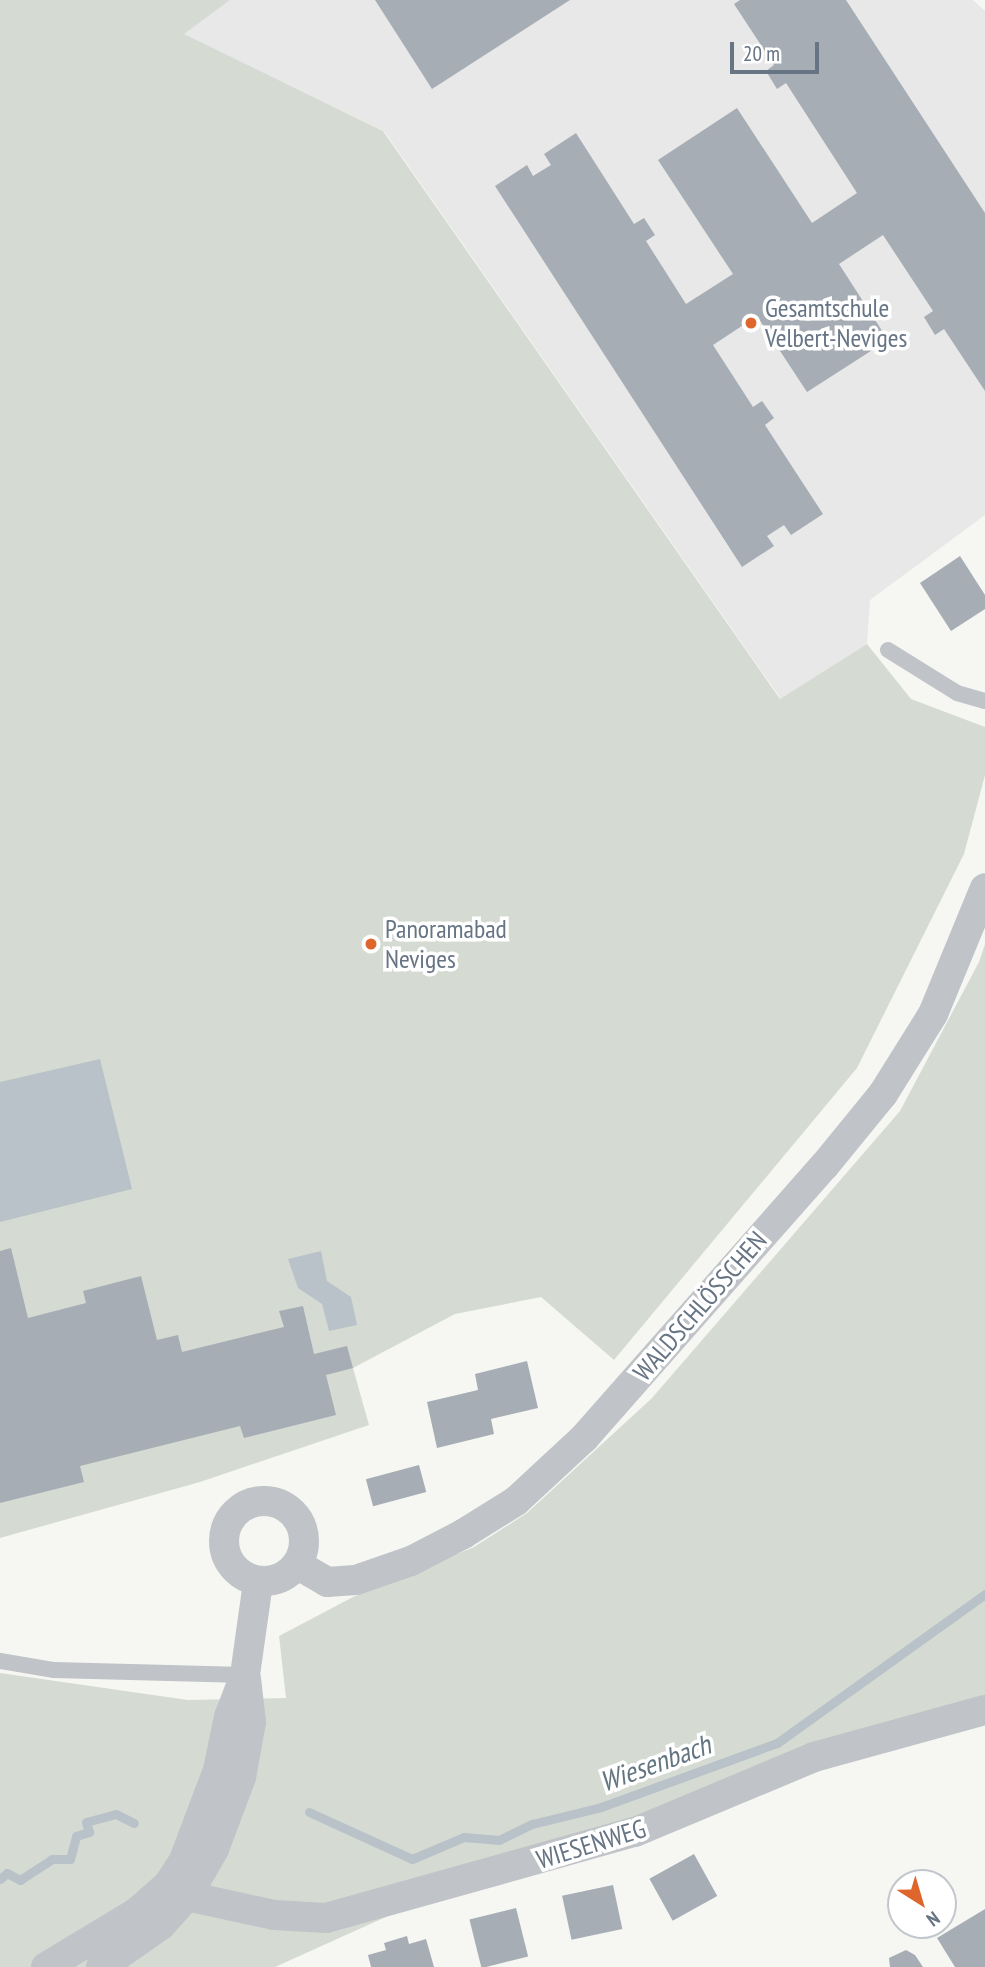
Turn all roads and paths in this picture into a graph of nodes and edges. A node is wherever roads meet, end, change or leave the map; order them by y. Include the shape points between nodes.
1 (888, 650) dead end
2 (985, 701) edge
3 (985, 888) edge
4 (298, 1565) junction
5 (258, 1582) junction
6 (0, 1661) edge
7 (245, 1675) junction
8 (985, 1710) edge
9 (178, 1891) junction
10 (46, 1967) edge
11 (101, 1967) edge

1 - 2 lane via 957,693
3 - 4 street, WALDSCHLÖSSCHEN via 933,1014 883,1094 584,1438 516,1501 411,1562 356,1580 327,1582
4 - 5 street via 288,1574
4 - 5 street via 304,1547 297,1516 270,1500 239,1508 223,1535 224,1551 231,1566
5 - 7 street
6 - 7 lane via 54,1670
7 - 9 street via 251,1722 241,1777 214,1849
8 - 9 street, WIESENWEG via 814,1757 635,1832 326,1919 274,1914
9 - 10 street
9 - 11 street via 161,1925

